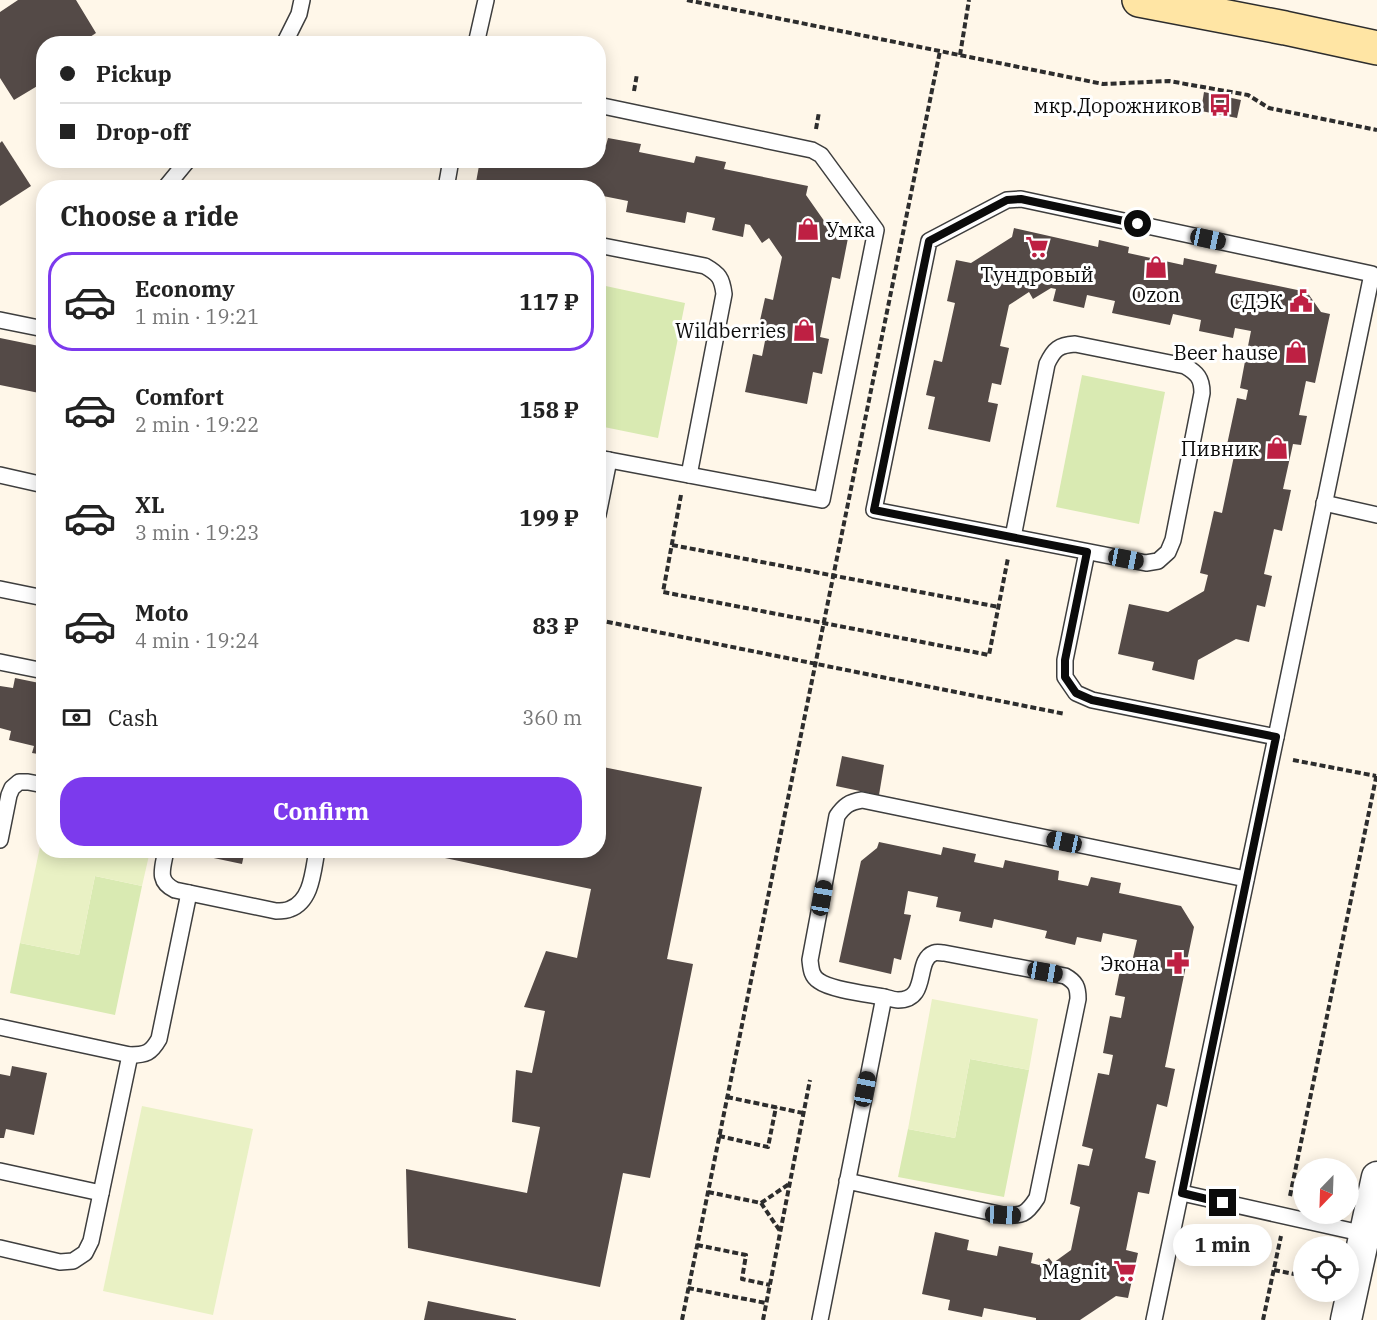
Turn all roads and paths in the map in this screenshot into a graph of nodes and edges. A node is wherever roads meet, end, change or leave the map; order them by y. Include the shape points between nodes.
1 (302, 0) edge
2 (486, 0) edge
3 (687, 0) edge
4 (969, 0) edge
5 (1139, 0) edge
6 (288, 36) edge
7 (478, 36) edge
8 (1377, 48) edge
9 (940, 51) junction
10 (960, 55) junction
11 (606, 107) edge
12 (1377, 130) edge
13 (181, 168) edge
14 (172, 180) edge
15 (876, 230) junction
16 (902, 235) junction
17 (929, 241) junction
18 (606, 247) edge
19 (0, 320) edge
20 (36, 327) edge
21 (606, 459) edge
22 (687, 475) junction
23 (0, 476) edge
24 (36, 483) edge
25 (822, 500) junction
26 (1324, 504) junction
27 (847, 505) junction
28 (874, 510) junction
29 (1377, 515) edge
30 (1013, 537) junction
31 (672, 545) junction
32 (1087, 552) junction
33 (833, 576) junction
34 (0, 589) edge
35 (36, 596) edge
36 (999, 607) junction
37 (606, 622) edge
38 (823, 623) junction
39 (0, 662) edge
40 (815, 664) junction
41 (36, 669) edge
42 (1073, 716) dead end
43 (1276, 737) junction
44 (1272, 756) junction
45 (1377, 775) edge
46 (36, 784) edge
47 (0, 840) edge
48 (164, 858) edge
49 (315, 858) edge
50 (1246, 879) junction
51 (189, 893) junction
52 (884, 997) junction
53 (0, 1027) edge
54 (130, 1055) junction
55 (810, 1080) dead end
56 (727, 1097) junction
57 (776, 1107) junction
58 (803, 1113) junction
59 (719, 1136) junction
60 (0, 1171) edge
61 (1377, 1177) edge
62 (847, 1182) junction
63 (789, 1184) junction
64 (708, 1192) junction
65 (101, 1193) junction
66 (1182, 1193) junction
67 (761, 1203) junction
68 (1285, 1216) junction
69 (780, 1231) junction
70 (1365, 1234) junction
71 (697, 1245) junction
72 (0, 1248) edge
73 (1274, 1270) junction
74 (1293, 1274) edge
75 (770, 1285) junction
76 (688, 1288) junction
77 (766, 1304) junction
78 (682, 1320) edge
79 (763, 1320) edge
80 (820, 1320) edge
81 (1154, 1320) edge
82 (1263, 1320) edge
83 (1346, 1320) edge

1 - 6 lane
2 - 7 lane
3 - 9 path
4 - 10 path
5 - 8 main road
9 - 10 path
9 - 16 path
10 - 12 path via 1103,84 1169,81 1248,95 1269,108
11 - 15 lane via 812,150 820,155
13 - 14 lane
15 - 16 path
15 - 25 lane
16 - 17 path
16 - 27 path
17 - 26 lane via 1007,200 1021,199 1372,274
17 - 28 lane
18 - 22 lane via 705,266 722,281 724,294
19 - 20 lane
21 - 22 lane
22 - 25 lane
22 - 31 path
23 - 24 lane
25 - 27 path
26 - 29 lane
26 - 43 lane
27 - 28 path
27 - 33 path
28 - 30 lane
30 - 32 lane
30 - 32 lane via 1052,353 1063,345 1075,344 1185,366 1202,382 1202,393 1168,552 1158,561 1146,563
30 - 36 path
31 - 33 path
31 - 38 path via 663,592
32 - 43 lane via 1065,660 1065,677 1076,693 1092,700
33 - 36 path
33 - 38 path
34 - 35 lane
36 - 38 path via 989,655
37 - 40 path
38 - 40 path
39 - 41 lane
40 - 42 path
40 - 56 path
43 - 44 lane
44 - 45 path
44 - 50 lane
45 - 68 path
46 - 47 lane via 19,782 12,788
48 - 51 lane via 162,880 168,887
49 - 51 lane via 309,889 302,902 290,910 276,911
50 - 52 lane via 862,800 850,802 837,816 811,971 818,981 829,986
50 - 66 lane
51 - 54 lane via 159,1039 153,1049 142,1055
52 - 62 lane
52 - 62 lane via 898,1000 915,994 926,959 934,953 1065,976 1078,988 1037,1198 1031,1208 1019,1215 1003,1215
53 - 54 lane
54 - 65 lane
55 - 58 path
56 - 57 path
56 - 59 path
57 - 58 path
57 - 59 path via 768,1147
58 - 63 path
59 - 64 path
60 - 65 lane
61 - 70 street
62 - 80 lane
63 - 67 path
63 - 69 path
64 - 67 path
64 - 71 path
65 - 72 lane via 91,1241 85,1253 73,1261 60,1262
66 - 68 lane
66 - 81 lane
67 - 69 path
68 - 70 lane
68 - 73 path
69 - 75 path
70 - 83 street
71 - 75 path via 746,1254 742,1279
71 - 76 path
73 - 74 path
73 - 82 path
75 - 77 path
76 - 77 path
76 - 78 path
77 - 79 path

